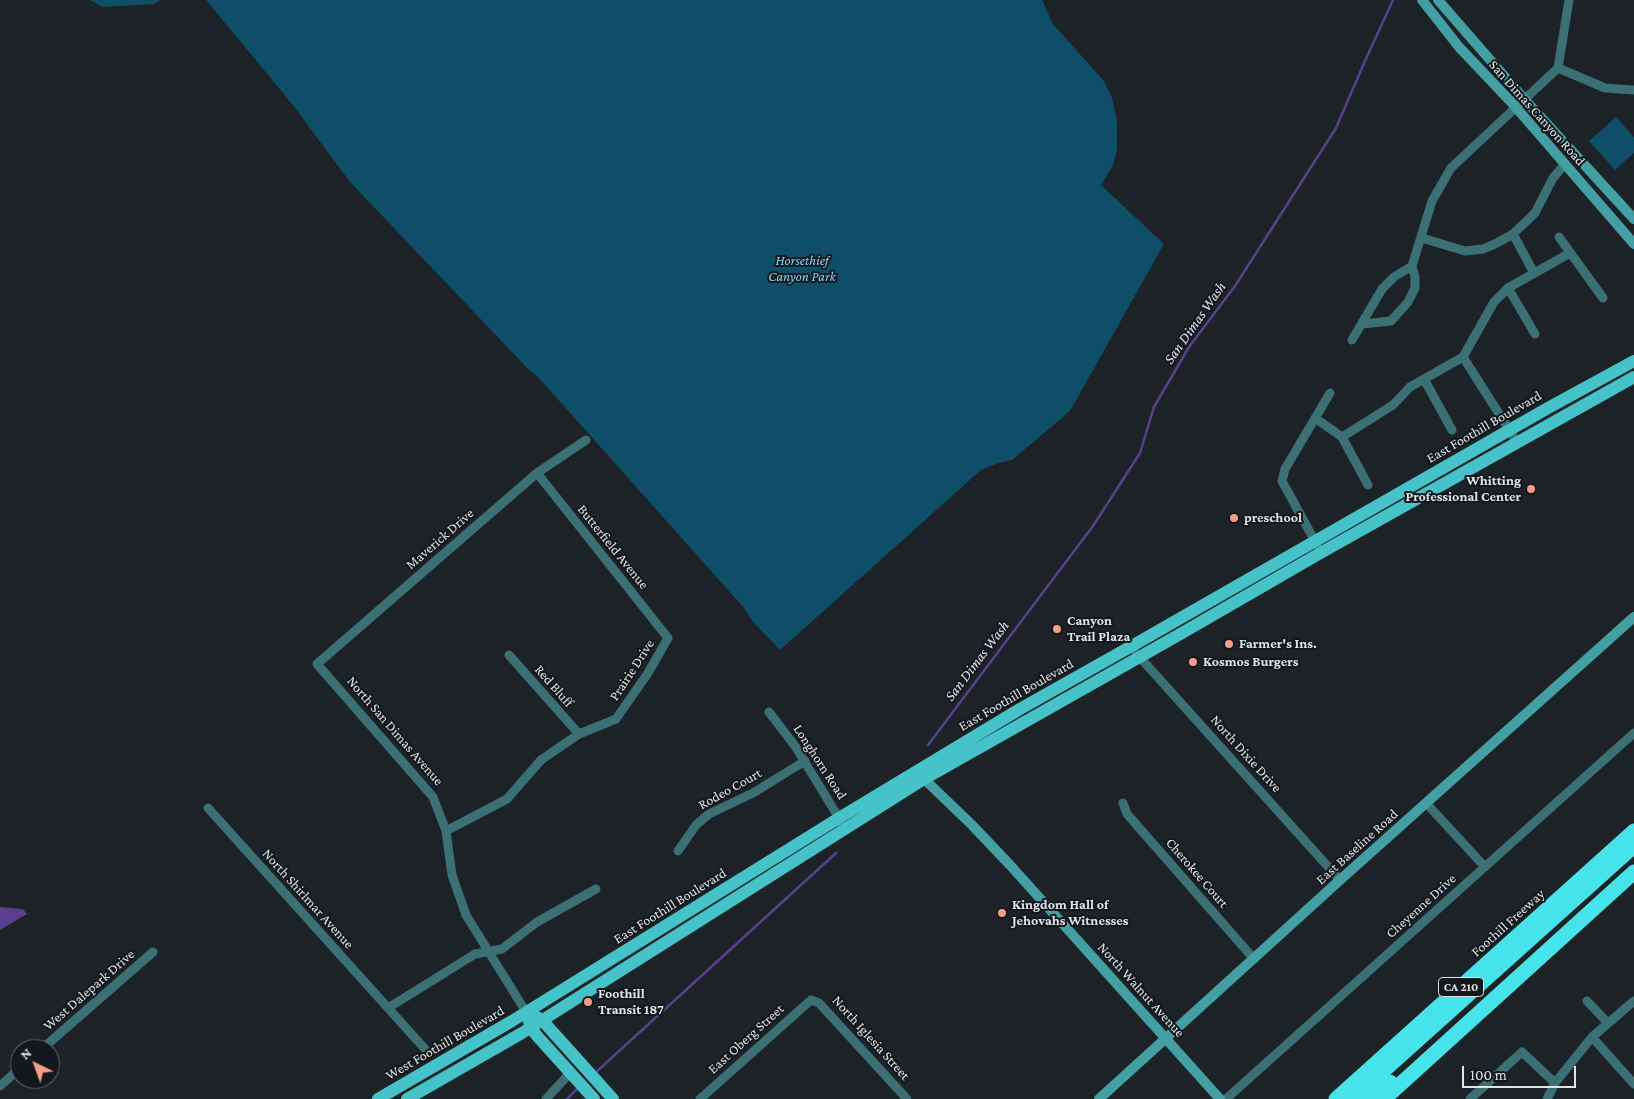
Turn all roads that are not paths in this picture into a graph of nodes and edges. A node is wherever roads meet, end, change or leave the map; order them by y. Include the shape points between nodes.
1 (1422, 0) edge
2 (1438, 0) edge
3 (1568, 0) edge
4 (1558, 68) junction
5 (1634, 90) edge
6 (1525, 100) junction
7 (1515, 108) junction
8 (1565, 164) junction
9 (1634, 219) edge
10 (1513, 234) junction
11 (1559, 237) dead end
12 (1422, 238) junction
13 (1634, 244) edge
14 (1570, 253) junction
15 (1412, 266) junction
16 (1534, 273) junction
17 (1508, 288) junction
18 (1603, 298) dead end
19 (1362, 324) junction
20 (1535, 334) dead end
21 (1352, 340) dead end
22 (1463, 357) junction
23 (1634, 361) edge
24 (1634, 377) edge
25 (1424, 379) junction
26 (1330, 393) dead end
27 (1315, 418) junction
28 (1452, 430) dead end
29 (1509, 430) junction
30 (1342, 437) junction
31 (586, 440) dead end
32 (1517, 442) junction
33 (537, 473) junction
34 (1368, 485) dead end
35 (1318, 547) junction
36 (1634, 617) edge
37 (668, 638) joint
38 (1135, 652) junction
39 (509, 655) dead end
40 (317, 664) joint
41 (769, 712) dead end
42 (1634, 733) edge
43 (579, 734) junction
44 (805, 761) junction
45 (920, 775) junction
46 (1123, 803) dead end
47 (1426, 803) junction
48 (208, 808) dead end
49 (842, 823) junction
50 (446, 831) junction
51 (1634, 831) edge
52 (1634, 846) edge
53 (678, 851) dead end
54 (1484, 867) junction
55 (1634, 872) edge
56 (1340, 880) junction
57 (596, 889) dead end
58 (1571, 928) junction
59 (153, 952) dead end
60 (488, 952) junction
61 (1254, 959) junction
62 (811, 1000) joint
63 (1587, 1001) dead end
64 (1634, 1001) edge
65 (388, 1008) junction
66 (526, 1012) junction
67 (542, 1020) junction
68 (1608, 1023) junction
69 (530, 1027) junction
70 (1592, 1037) junction
71 (1166, 1038) junction
72 (53, 1039) edge
73 (425, 1049) dead end
74 (10, 1077) edge
75 (577, 1081) junction
76 (1555, 1083) junction
77 (1634, 1084) edge
78 (0, 1086) edge
79 (904, 1096) edge
80 (1101, 1098) edge
81 (378, 1099) edge
82 (407, 1099) edge
83 (546, 1099) edge
84 (594, 1099) edge
85 (613, 1099) edge
86 (700, 1099) edge
87 (894, 1099) edge
88 (1220, 1099) edge
89 (1226, 1099) edge
90 (1336, 1099) edge
91 (1352, 1099) edge
92 (1371, 1099) edge
93 (1384, 1099) edge
94 (1470, 1099) edge
95 (1547, 1099) edge

1 - 7 main road, San Dimas Canyon Road via 1458,47
2 - 6 main road, San Dimas Canyon Road
3 - 4 street
4 - 5 street via 1605,88
4 - 6 street
6 - 7 street
6 - 9 main road, San Dimas Canyon Road
7 - 8 main road, San Dimas Canyon Road
7 - 12 street via 1451,168 1432,201
8 - 10 street via 1553,178 1535,213
8 - 13 main road, San Dimas Canyon Road
10 - 12 street via 1483,249 1465,251
10 - 16 street
11 - 14 street
12 - 15 street
14 - 16 street
14 - 18 street
15 - 19 street via 1382,289
15 - 19 street via 1415,288 1408,302 1391,321
16 - 17 street
17 - 20 street
17 - 22 street via 1494,302
19 - 21 street
22 - 25 street
22 - 29 street
23 - 29 main road, East Foothill Boulevard
24 - 32 main road, East Foothill Boulevard
25 - 28 street
25 - 30 street via 1410,387 1393,405
26 - 27 street
27 - 30 street
27 - 35 street via 1285,469 1282,481
29 - 32 street
29 - 35 main road, East Foothill Boulevard
30 - 34 street
31 - 33 street, Maverick Drive
32 - 35 main road, East Foothill Boulevard
33 - 37 street, Butterfield Avenue
33 - 40 street, Maverick Drive
35 - 38 main road, East Foothill Boulevard
36 - 47 main road, East Baseline Road
37 - 43 street, Prairie Drive via 648,674 616,719
38 - 45 main road, East Foothill Boulevard via 1020,709
38 - 56 street, North Dixie Drive
39 - 43 street, Red Bluff
40 - 50 street, North San Dimas Avenue via 433,798
41 - 44 street, Longhorn Road
42 - 54 street, Cheyenne Drive
43 - 50 street, Prairie Drive via 541,760 507,799
44 - 49 street, Longhorn Road
44 - 53 street, Rodeo Court via 753,793 709,814 696,825
45 - 49 main road, East Foothill Boulevard
45 - 71 main road, North Walnut Avenue via 984,837
46 - 61 street, Cherokee Court via 1127,814
47 - 54 street
47 - 56 main road, East Baseline Road
48 - 65 street, North Shirlmar Avenue
49 - 66 main road, East Foothill Boulevard
49 - 67 main road, East Foothill Boulevard
50 - 60 street, North San Dimas Avenue via 452,875 466,915
51 - 90 highway, Foothill Freeway / CA 210
52 - 91 highway
54 - 89 street, Cheyenne Drive
55 - 58 highway, CA 210
56 - 61 main road, East Baseline Road
57 - 60 street via 538,922 502,949
58 - 92 highway via 1549,938
58 - 93 highway, CA 210
59 - 72 street, West Dalepark Drive
60 - 65 street via 475,954
60 - 66 street, North San Dimas Avenue
61 - 71 main road, East Baseline Road
62 - 79 street, North Iglesia Street via 819,1003
62 - 86 street, East Oberg Street
63 - 68 street
64 - 68 street
65 - 73 street, North Shirlmar Avenue
66 - 67 main road
66 - 69 main road, North San Dimas Avenue
66 - 81 main road, West Foothill Boulevard
67 - 69 main road
67 - 85 main road
68 - 70 street
69 - 75 main road, North San Dimas Avenue
69 - 82 main road
70 - 76 street
70 - 77 street
71 - 80 main road, East Baseline Road
71 - 88 main road, North Walnut Avenue
74 - 78 street
75 - 83 street
75 - 84 main road, North San Dimas Avenue
76 - 94 street via 1522,1052
76 - 95 street
79 - 87 street

